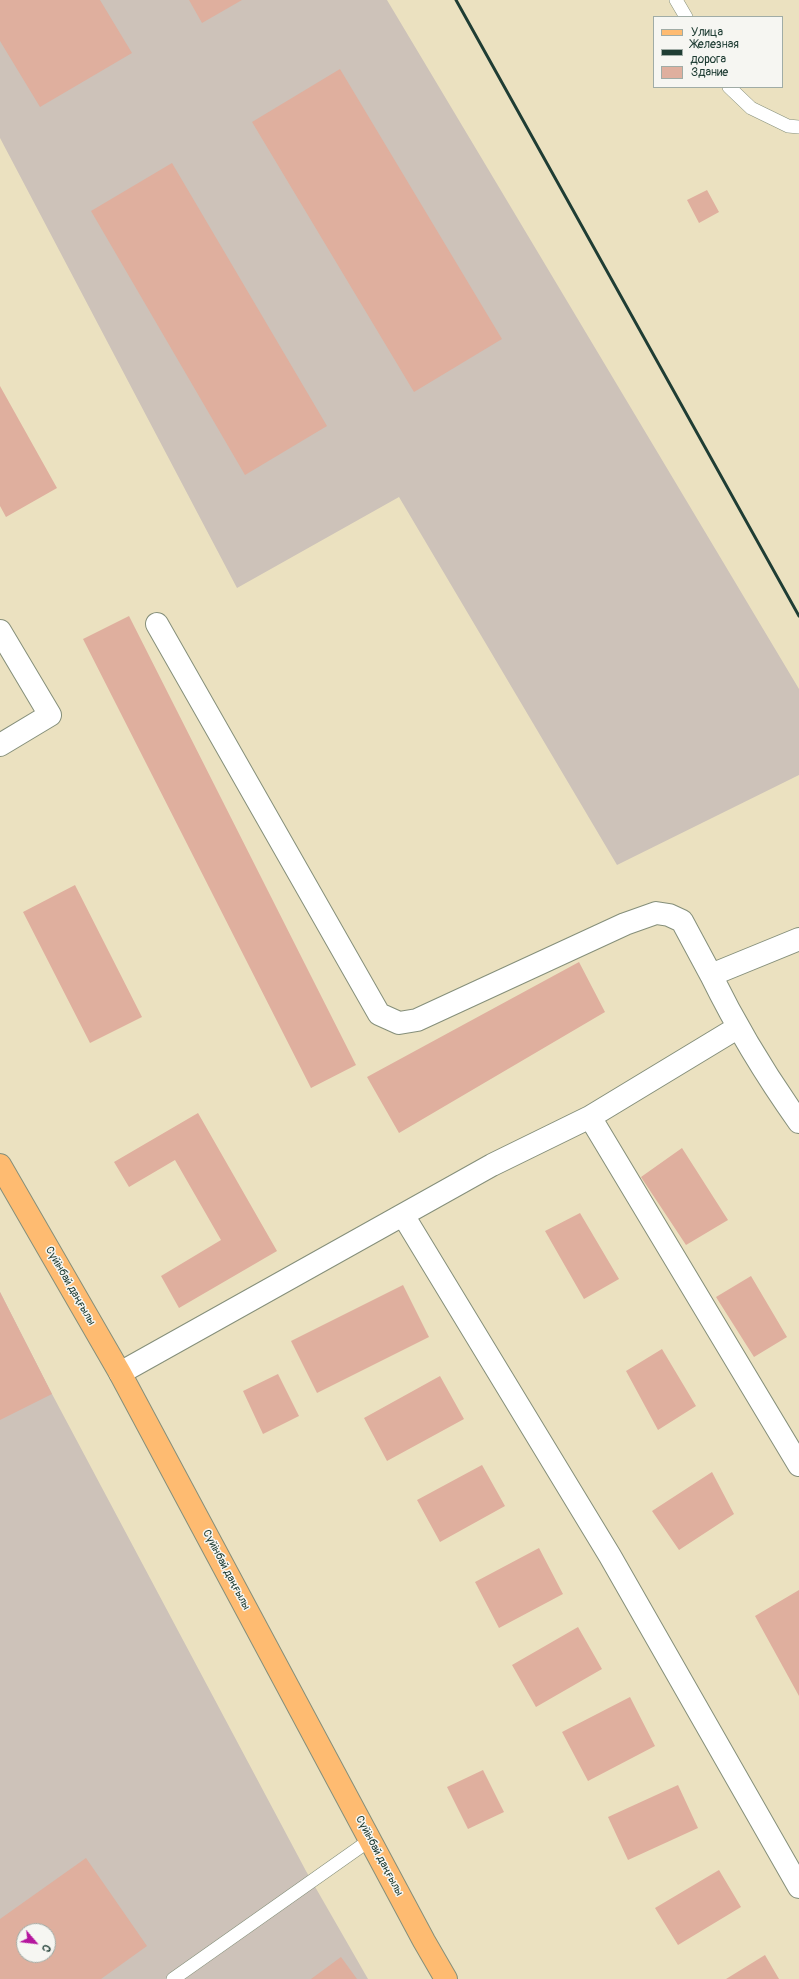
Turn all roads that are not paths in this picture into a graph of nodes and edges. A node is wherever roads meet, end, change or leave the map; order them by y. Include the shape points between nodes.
1 (676, 0) edge
2 (685, 16) edge
3 (730, 88) edge
4 (799, 127) edge
5 (157, 624) dead end
6 (0, 632) edge
7 (0, 745) edge
8 (799, 939) edge
9 (711, 975) junction
10 (737, 1028) junction
11 (590, 1118) junction
12 (799, 1122) edge
13 (0, 1165) edge
14 (403, 1215) junction
15 (120, 1373) junction
16 (799, 1466) edge
17 (370, 1840) junction
18 (799, 1887) edge
19 (173, 1979) edge
20 (446, 1979) edge

1 - 2 lane
3 - 4 lane via 751,108 788,126
5 - 9 street via 379,1014 399,1023 417,1020 625,924 656,913 670,915 682,921
6 - 7 street via 50,715
8 - 9 street
9 - 10 street
10 - 11 street
10 - 12 street
11 - 14 street via 492,1165
11 - 16 street
13 - 15 main road, Сүйінбай даңғылы
14 - 15 street
14 - 18 street via 610,1556
15 - 17 main road, Сүйінбай даңғылы
17 - 19 lane
17 - 20 main road, Сүйінбай даңғылы

